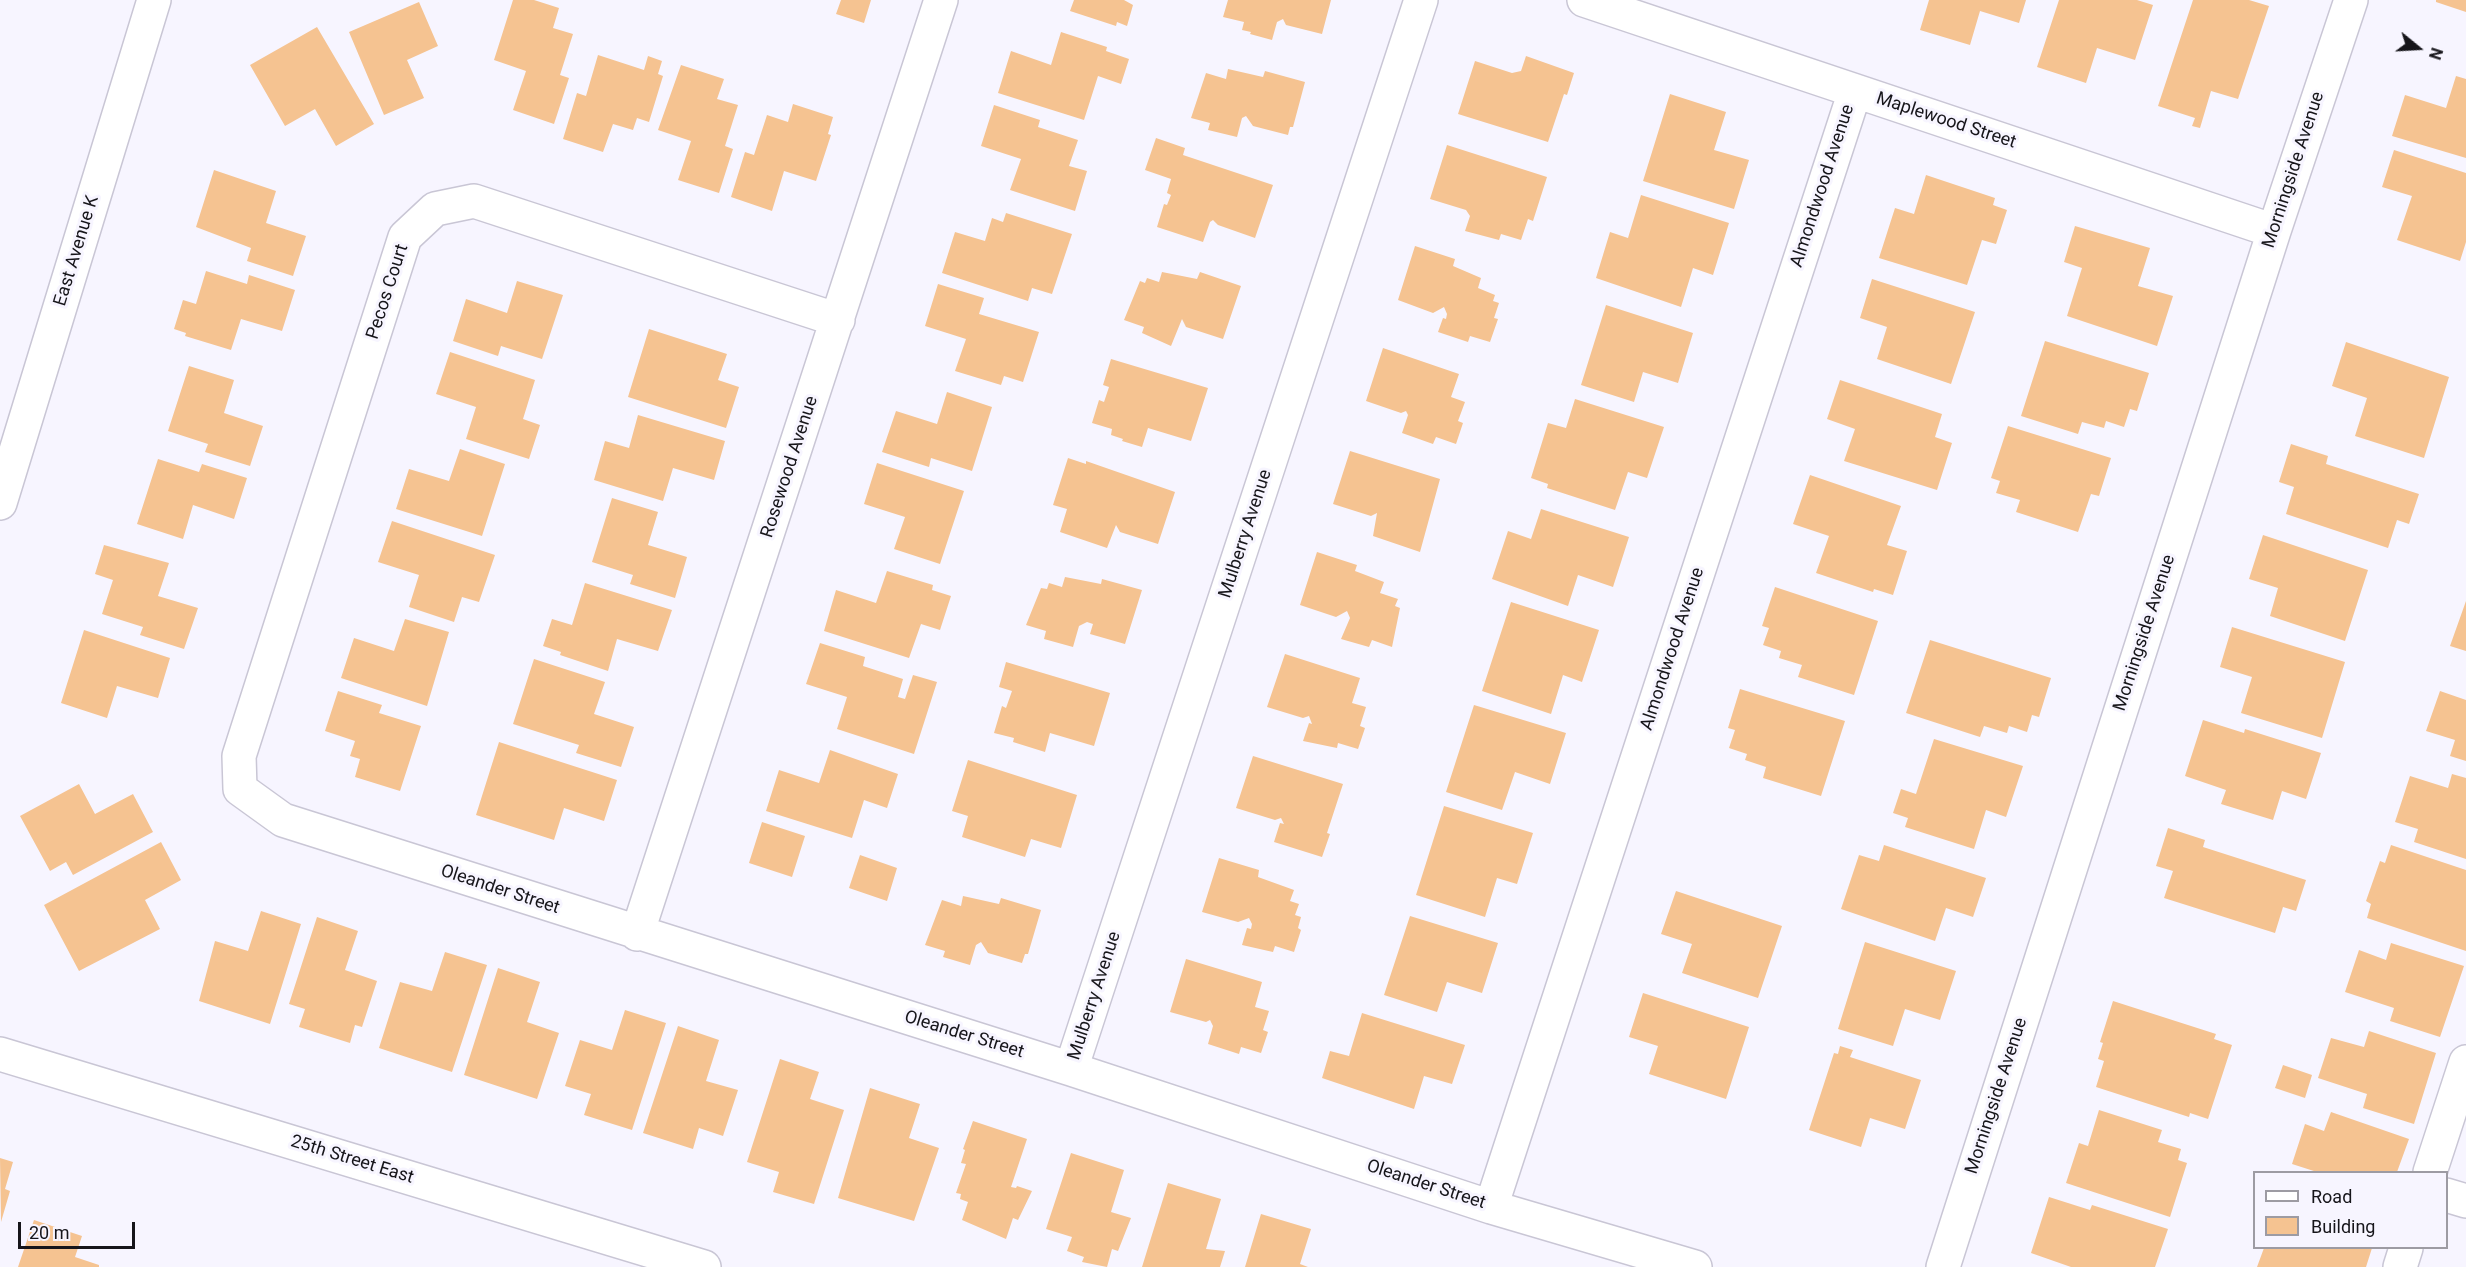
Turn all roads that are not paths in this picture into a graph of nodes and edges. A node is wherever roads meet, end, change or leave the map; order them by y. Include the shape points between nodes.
1 (154, 0) edge
2 (942, 0) edge
3 (1421, 0) edge
4 (1584, 0) edge
5 (2351, 0) edge
6 (1855, 91) junction
7 (2274, 231) junction
8 (838, 320) junction
9 (0, 503) edge
10 (240, 789) joint
11 (637, 934) junction
12 (0, 1054) edge
13 (2466, 1062) edge
14 (1071, 1069) junction
15 (2431, 1171) edge
16 (2448, 1196) edge
17 (2466, 1202) edge
18 (1491, 1207) junction
19 (2406, 1249) edge
20 (704, 1267) edge
21 (1695, 1267) edge
22 (1942, 1267) edge
23 (2400, 1267) edge

1 - 9 street, East Avenue K
2 - 8 street, Rosewood Avenue
3 - 14 street, Mulberry Avenue
4 - 6 street, Maplewood Street
5 - 7 street, Morningside Avenue
6 - 7 street, Maplewood Street
6 - 18 street, Almondwood Avenue
7 - 22 street, Morningside Avenue
8 - 10 street, Pecos Court via 474,201 435,209 405,237 239,756
8 - 11 street, Rosewood Avenue
10 - 11 street, Oleander Street via 283,820
11 - 14 street, Oleander Street
12 - 20 street, 25th Street East
13 - 15 street
14 - 18 street, Oleander Street
16 - 17 street
18 - 21 street, Oleander Street
19 - 23 street

